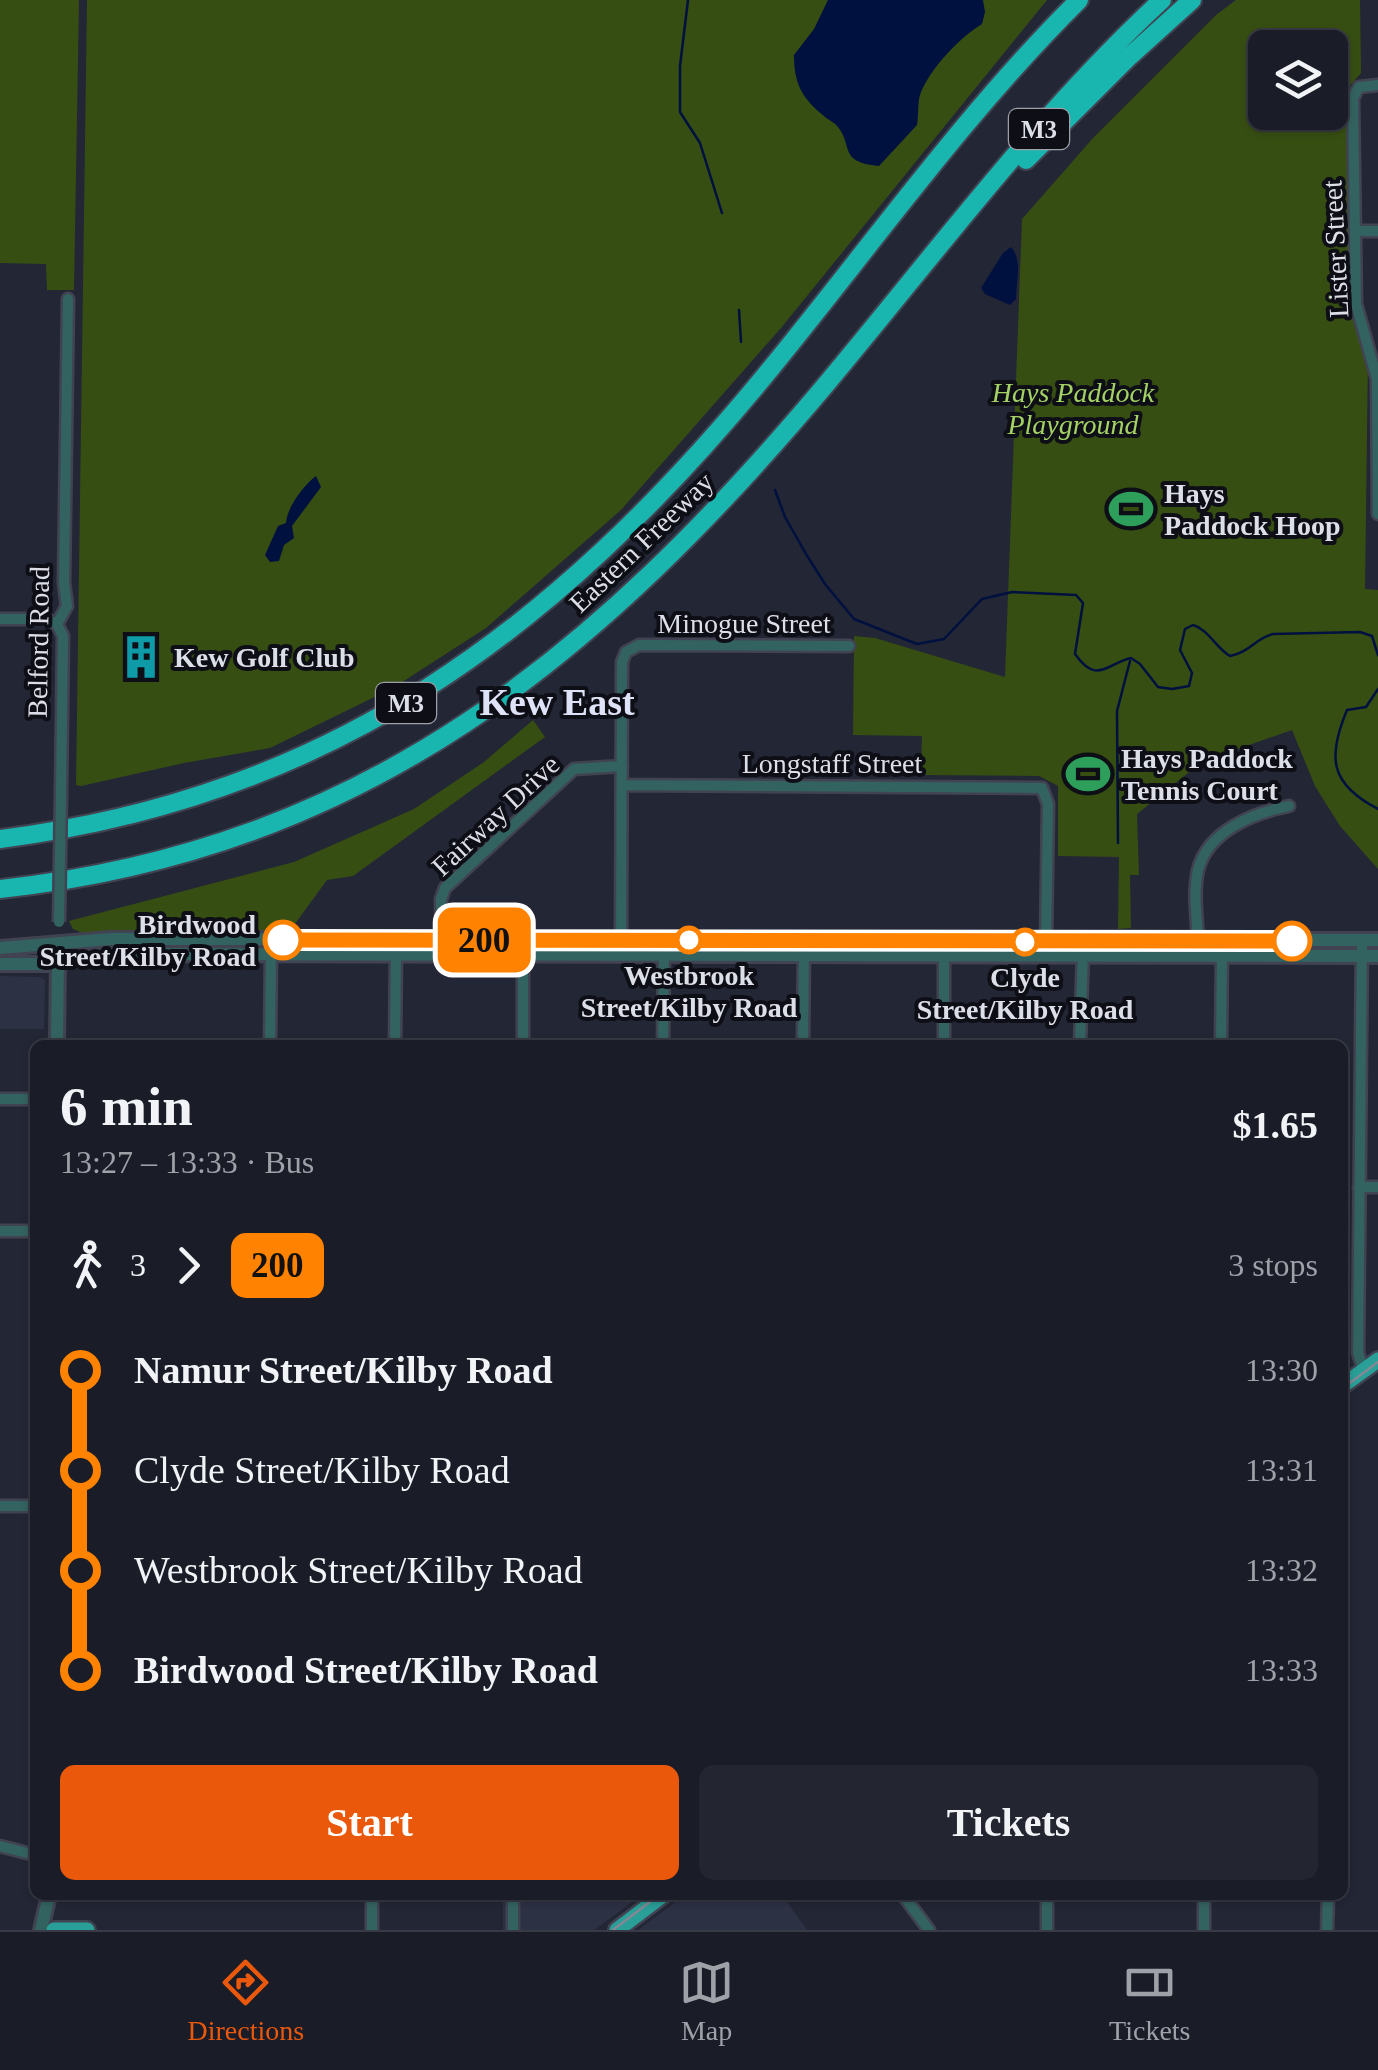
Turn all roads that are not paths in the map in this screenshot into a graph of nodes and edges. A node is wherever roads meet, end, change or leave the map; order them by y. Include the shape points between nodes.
1 (1071, 0) edge
2 (1079, 0) edge
3 (1162, 0) edge
4 (1192, 0) edge
5 (1033, 49) junction
6 (1378, 85) edge
7 (1354, 231) junction
8 (1378, 231) edge
9 (924, 264) junction
10 (68, 299) dead end
11 (1378, 514) edge
12 (0, 619) edge
13 (57, 624) junction
14 (849, 646) dead end
15 (622, 766) junction
16 (622, 785) junction
17 (1289, 806) dead end
18 (0, 839) edge
19 (0, 889) edge
20 (271, 940) junction
21 (442, 940) junction
22 (620, 940) junction
23 (664, 940) junction
24 (1362, 940) junction
25 (1378, 940) edge
26 (1085, 941) junction
27 (1198, 941) junction
28 (1222, 941) junction
29 (1046, 942) junction
30 (59, 946) junction
31 (0, 948) edge
32 (804, 948) junction
33 (944, 949) junction
34 (272, 955) junction
35 (396, 955) junction
36 (524, 955) junction
37 (621, 955) junction
38 (664, 956) junction
39 (1081, 956) junction
40 (1222, 956) junction
41 (1362, 956) junction
42 (1378, 956) edge
43 (58, 962) junction
44 (0, 964) edge
45 (57, 1040) edge
46 (270, 1040) edge
47 (395, 1040) edge
48 (523, 1040) edge
49 (662, 1040) edge
50 (804, 1040) edge
51 (944, 1040) edge
52 (1080, 1040) edge
53 (1221, 1040) edge
54 (0, 1099) edge
55 (30, 1099) edge
56 (1359, 1187) junction
57 (1378, 1187) edge
58 (0, 1231) edge
59 (30, 1231) edge
60 (1378, 1360) edge
61 (1364, 1371) junction
62 (1348, 1382) edge
63 (0, 1506) edge
64 (30, 1506) edge
65 (0, 1846) edge
66 (30, 1854) edge
67 (49, 1900) edge
68 (49, 1900) edge
69 (372, 1900) edge
70 (514, 1900) edge
71 (656, 1900) edge
72 (907, 1900) edge
73 (1047, 1900) edge
74 (1204, 1900) edge
75 (1328, 1900) edge
76 (63, 1929) edge
77 (40, 1930) edge
78 (54, 1930) edge
79 (86, 1930) edge
80 (372, 1930) edge
81 (513, 1930) edge
82 (617, 1930) edge
83 (929, 1930) edge
84 (1047, 1930) edge
85 (1204, 1930) edge
86 (1327, 1930) edge

1 - 5 highway
2 - 5 highway, Eastern Freeway / M3
3 - 9 highway, Eastern Freeway / M3 via 1037,131
4 - 9 highway
5 - 18 highway, Eastern Freeway / M3 via 691,462 622,534 504,636 382,718 252,778 154,810
6 - 7 street, Lister Street via 1358,87 1352,98
7 - 8 street
7 - 11 street, Lister Street via 1357,318 1376,379
9 - 19 highway, Eastern Freeway / M3 via 698,529 598,624 480,715 380,776 239,836 106,873
10 - 13 street, Belford Road via 67,606
12 - 13 street
13 - 30 street, Belford Road, bridge via 63,636
14 - 15 street, Minogue Street via 629,648 622,662
15 - 16 street
15 - 21 street, Fairway Drive via 574,768 445,888
16 - 22 street
16 - 29 street, Longstaff Street via 1042,788 1048,804
17 - 27 street via 1240,822 1206,852 1197,876
20 - 21 street
20 - 30 street via 110,939
20 - 34 street
21 - 22 street
22 - 23 street
22 - 37 street
23 - 32 street
23 - 38 street
24 - 25 street
24 - 28 street
24 - 41 street
26 - 27 street
26 - 29 street
26 - 39 street
27 - 28 street
28 - 40 street
29 - 33 street
30 - 31 street
30 - 43 street, Belford Road
32 - 33 street
32 - 38 street
32 - 50 street
33 - 39 street
33 - 51 street
34 - 35 street
34 - 43 street via 114,954
34 - 46 street
35 - 36 street
35 - 47 street
36 - 37 street
36 - 48 street
37 - 38 street
38 - 49 street
39 - 40 street
39 - 52 street
40 - 41 street
40 - 53 street
41 - 42 street
41 - 56 street
43 - 44 street
43 - 45 street, Belford Road
54 - 55 street
56 - 57 street
56 - 61 street via 1358,1352
58 - 59 street
60 - 61 main road
61 - 62 main road
63 - 64 street
65 - 66 street
67 - 76 street
68 - 77 street
69 - 80 street
70 - 81 street
71 - 82 main road
72 - 83 street
73 - 84 street
74 - 85 street
75 - 86 street
76 - 78 main road
76 - 79 main road

